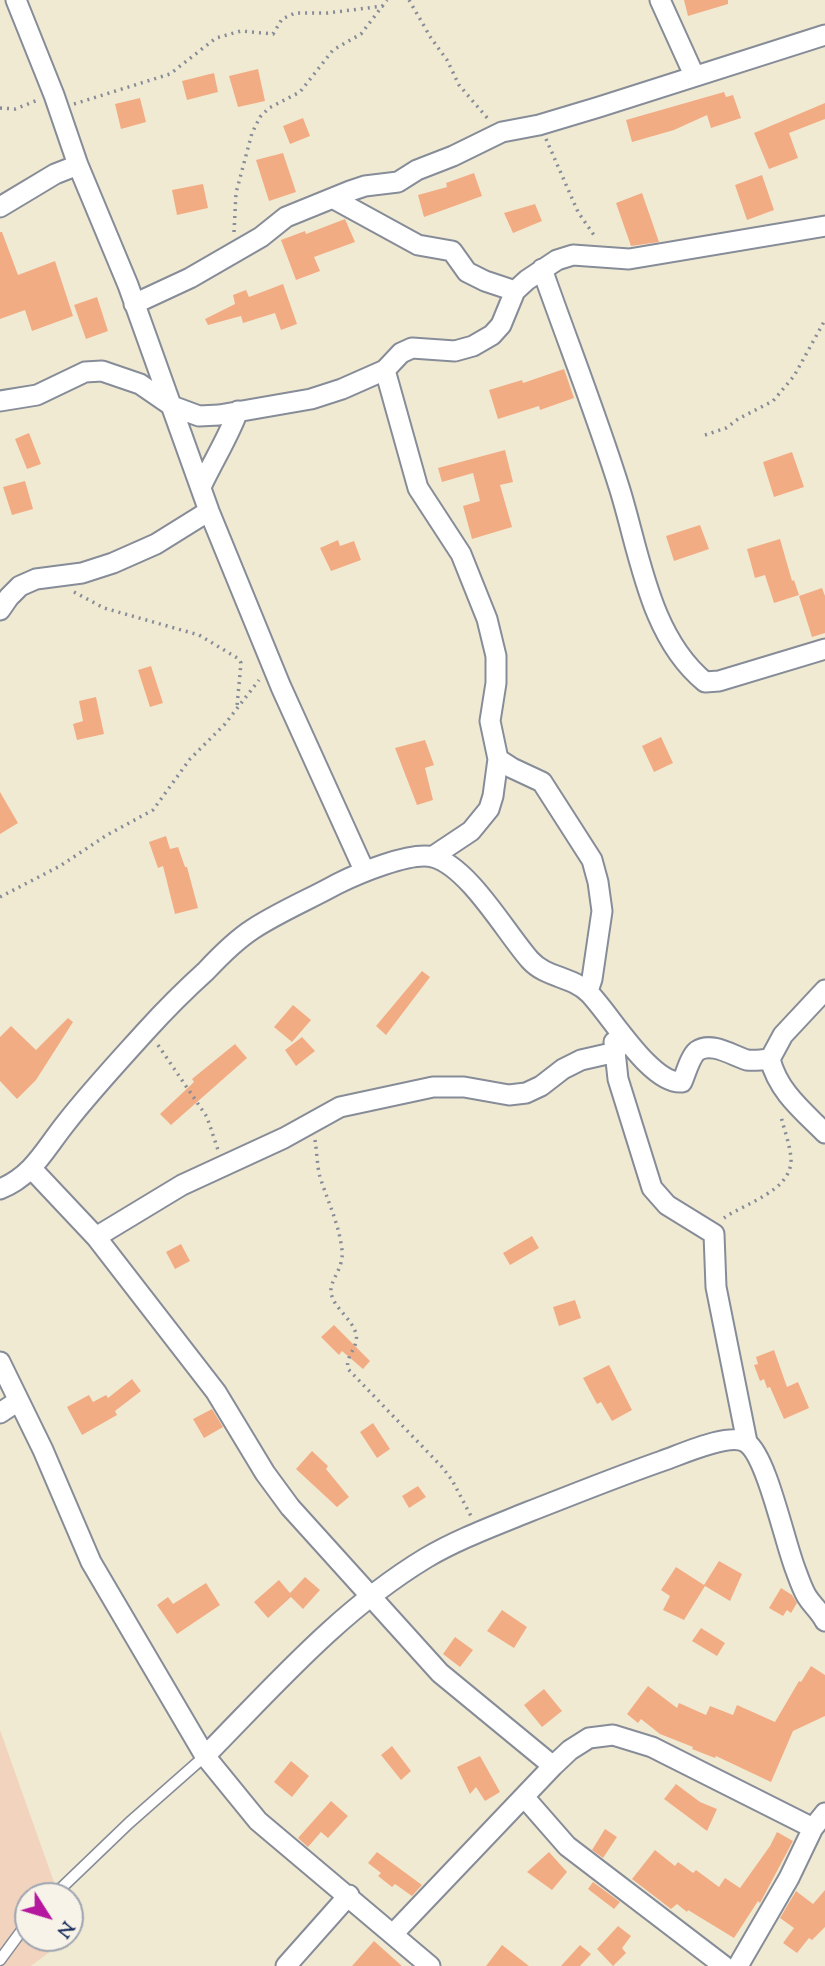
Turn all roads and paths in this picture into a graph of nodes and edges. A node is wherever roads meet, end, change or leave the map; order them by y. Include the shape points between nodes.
1 (16, 0) edge
2 (387, 0) edge
3 (410, 0) edge
4 (660, 0) edge
5 (383, 6) junction
6 (825, 34) edge
7 (694, 75) junction
8 (57, 103) junction
9 (0, 108) edge
10 (539, 125) junction
11 (502, 132) junction
12 (78, 165) junction
13 (334, 199) junction
14 (0, 207) edge
15 (825, 226) edge
16 (231, 253) junction
17 (613, 259) junction
18 (542, 269) junction
19 (515, 291) junction
20 (134, 304) junction
21 (825, 320) edge
22 (385, 370) junction
23 (0, 401) edge
24 (172, 406) junction
25 (238, 411) junction
26 (705, 435) dead end
27 (201, 487) junction
28 (209, 511) junction
29 (52, 578) junction
30 (0, 610) edge
31 (825, 649) edge
32 (272, 665) junction
33 (237, 708) junction
34 (498, 758) junction
35 (432, 857) junction
36 (364, 870) junction
37 (0, 897) edge
38 (825, 990) edge
39 (587, 991) junction
40 (612, 1020) junction
41 (147, 1030) junction
42 (616, 1052) junction
43 (770, 1059) junction
44 (782, 1089) junction
45 (312, 1124) junction
46 (825, 1133) edge
47 (222, 1165) junction
48 (32, 1169) junction
49 (0, 1189) edge
50 (714, 1234) junction
51 (96, 1237) junction
52 (0, 1362) edge
53 (18, 1401) junction
54 (0, 1413) edge
55 (747, 1443) junction
56 (480, 1532) junction
57 (370, 1597) junction
58 (825, 1620) edge
59 (205, 1756) junction
60 (554, 1766) junction
61 (524, 1798) junction
62 (819, 1821) edge
63 (68, 1882) edge
64 (349, 1895) junction
65 (393, 1934) junction
66 (14, 1941) edge
67 (0, 1960) edge
68 (286, 1966) edge
69 (430, 1966) edge
70 (724, 1966) edge
71 (738, 1966) edge

1 - 8 street
2 - 5 path
3 - 11 path via 459,85
4 - 7 street
5 - 8 path via 295,13 282,19 274,34 241,32 216,38 170,74 85,100
5 - 16 path via 361,34 333,50 300,92 260,117 236,193
6 - 7 street
7 - 10 street
8 - 9 path
8 - 12 street
10 - 11 street
10 - 17 path via 578,212
11 - 13 street via 398,182 365,186
12 - 14 street
12 - 20 street
13 - 16 street via 286,217
13 - 19 street via 418,245 452,251 467,272
15 - 17 street
16 - 20 street
17 - 18 street via 573,255
18 - 19 street
18 - 31 street via 620,490 657,613 689,669 705,682 719,681
19 - 22 street via 492,335 455,351 412,348
20 - 24 street
21 - 26 path via 794,376 773,401
22 - 25 street via 312,399
22 - 34 street via 418,488 461,554 487,619 496,656 490,721
23 - 24 street via 37,395 85,372 102,371 140,384
24 - 25 street via 200,416
24 - 27 street
25 - 27 street
27 - 28 street
28 - 29 street via 113,564
28 - 32 street
29 - 30 street via 20,586
29 - 33 path via 104,608 199,635 239,659
32 - 33 path
32 - 36 street
33 - 37 path via 190,759 153,810
34 - 35 street via 489,809 471,831
34 - 39 street via 542,782 592,860 602,911
35 - 36 street
35 - 39 street via 470,884 531,962
36 - 41 street via 252,929
38 - 43 street via 783,1035
39 - 40 street
40 - 42 street
40 - 43 street via 638,1053 673,1083 682,1082 693,1057 706,1048 752,1060
41 - 47 path via 207,1117
41 - 48 street
42 - 45 street via 581,1060 526,1093 433,1087 347,1104
42 - 50 street via 618,1079 652,1188 667,1205
43 - 44 street
44 - 46 street
44 - 50 path via 781,1115 791,1161 788,1176 773,1190 725,1216
45 - 47 street
45 - 56 path via 320,1177 342,1251 331,1292 356,1339 348,1369 442,1466
47 - 51 street
48 - 49 street
48 - 51 street
50 - 55 street via 716,1287
51 - 57 street via 216,1392 274,1488
52 - 53 street
53 - 54 street
53 - 59 street via 91,1562
55 - 56 street via 736,1438 710,1445
55 - 58 street via 757,1453 768,1479 807,1597
56 - 57 street via 427,1558
57 - 59 street via 306,1651
57 - 60 street via 440,1673
59 - 63 lane
59 - 64 street via 258,1821
60 - 61 street
60 - 62 street via 589,1738 613,1735 652,1747
61 - 65 street
61 - 70 street via 575,1853
62 - 71 street
64 - 65 street
64 - 68 street
65 - 69 street
66 - 67 lane

